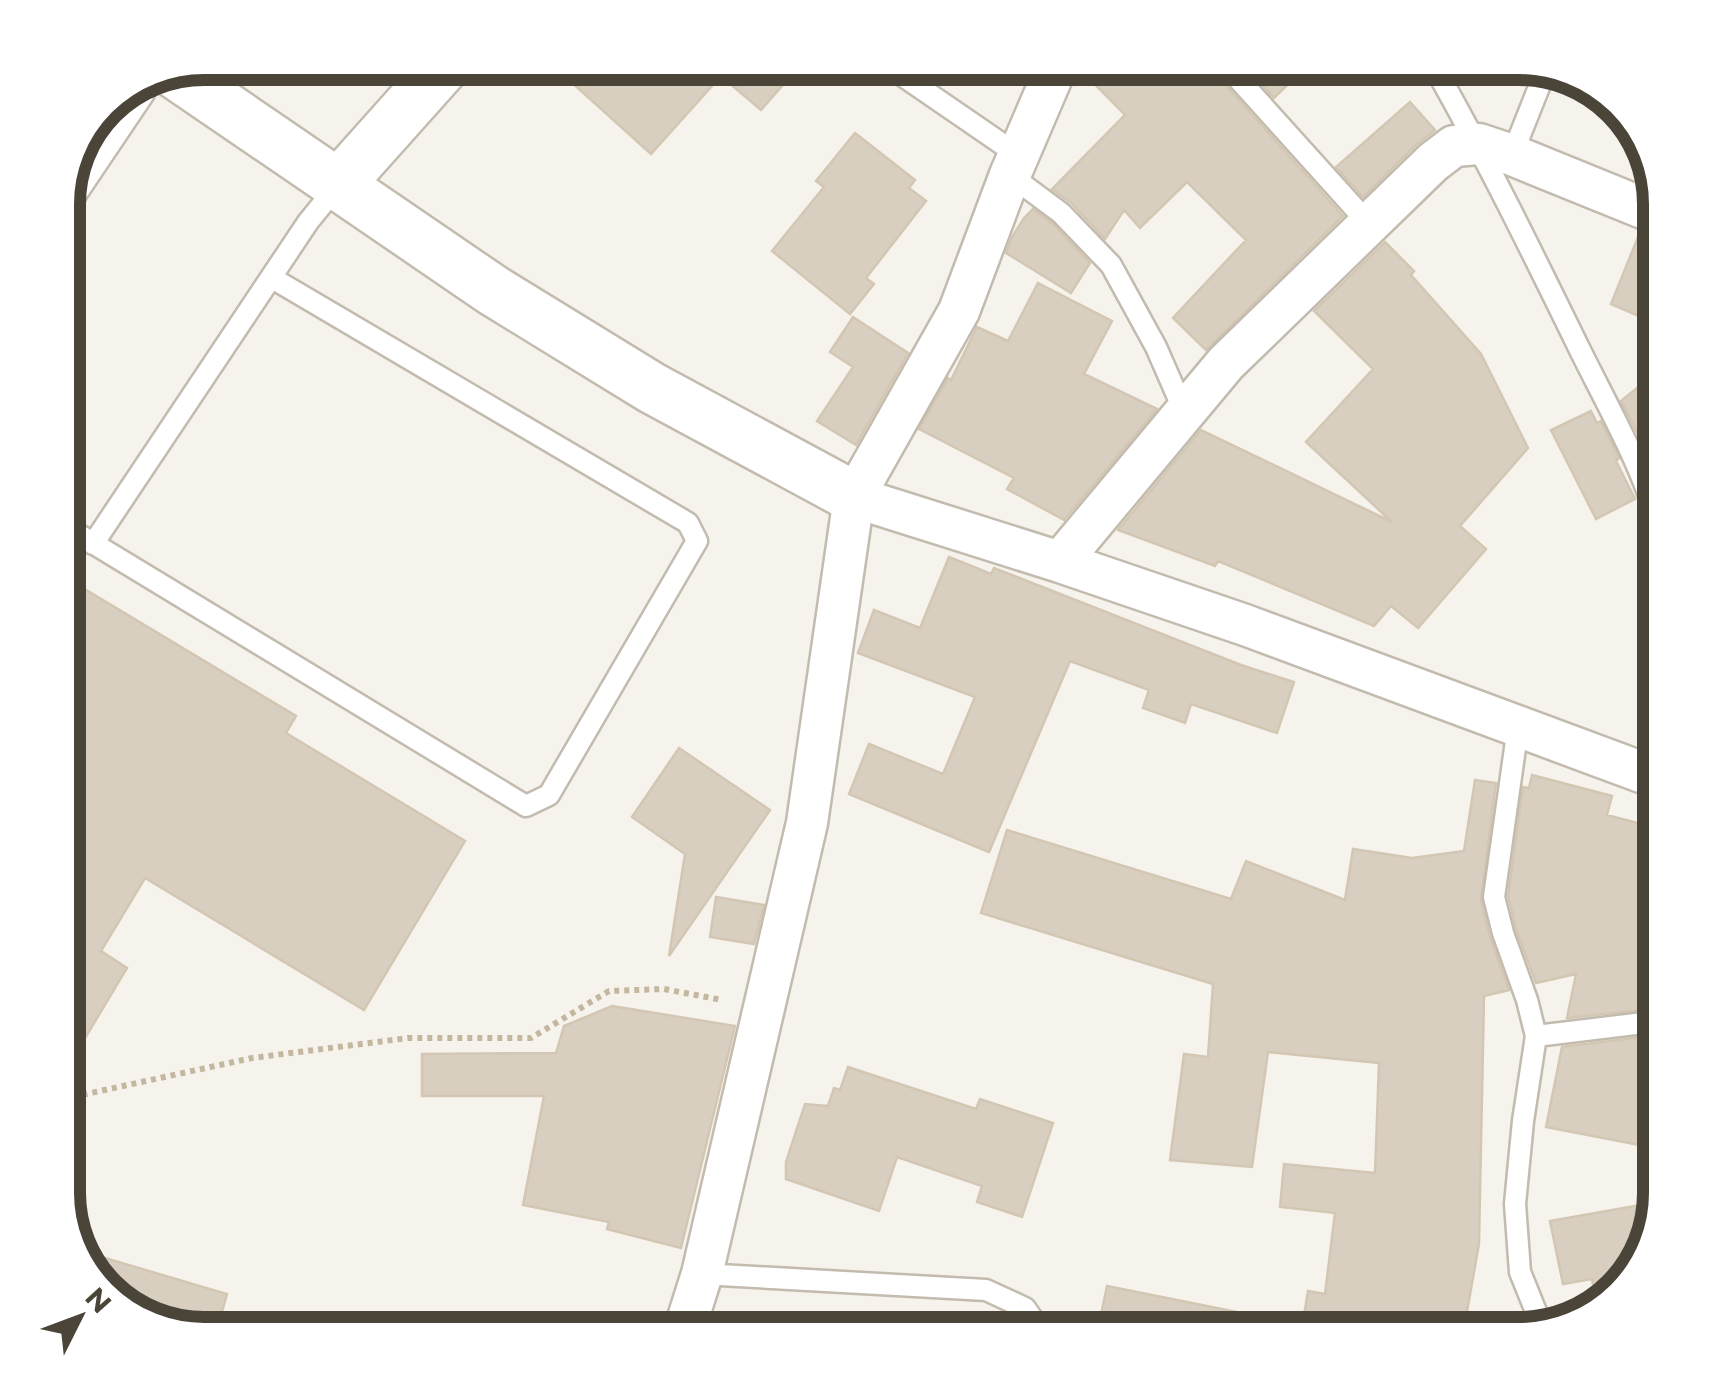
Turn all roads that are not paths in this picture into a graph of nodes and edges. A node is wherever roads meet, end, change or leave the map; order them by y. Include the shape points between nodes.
1 (431, 80) edge
2 (907, 80) edge
3 (1050, 80) edge
4 (1240, 80) edge
5 (1445, 80) edge
6 (187, 81) edge
7 (1538, 82) edge
8 (114, 120) edge
9 (1495, 150) junction
10 (91, 154) edge
11 (1014, 165) junction
12 (338, 184) junction
13 (1643, 208) edge
14 (1369, 224) junction
15 (272, 278) junction
16 (1184, 411) junction
17 (1643, 484) edge
18 (854, 497) junction
19 (80, 536) edge
20 (93, 544) junction
21 (1060, 562) junction
22 (1518, 727) junction
23 (1643, 773) edge
24 (1643, 1023) edge
25 (1536, 1036) junction
26 (702, 1274) junction
27 (1538, 1315) edge
28 (688, 1317) edge
29 (1031, 1317) edge

1 - 12 street
2 - 11 lane
3 - 11 street
4 - 14 lane
5 - 9 lane
6 - 12 street
7 - 9 lane
8 - 10 street
9 - 13 street
9 - 14 street via 1454,146
9 - 17 lane
11 - 16 lane via 1111,264
11 - 18 street via 959,311
12 - 15 lane
12 - 18 street via 652,388
14 - 16 street
15 - 20 lane
15 - 20 lane via 688,523 697,541 549,795 526,806
16 - 21 street
18 - 21 street
18 - 26 street via 807,823
19 - 20 lane
21 - 22 street
22 - 23 street
22 - 25 lane via 1494,896
24 - 25 lane
25 - 27 lane via 1515,1204 1520,1272
26 - 28 street
26 - 29 lane via 986,1290

